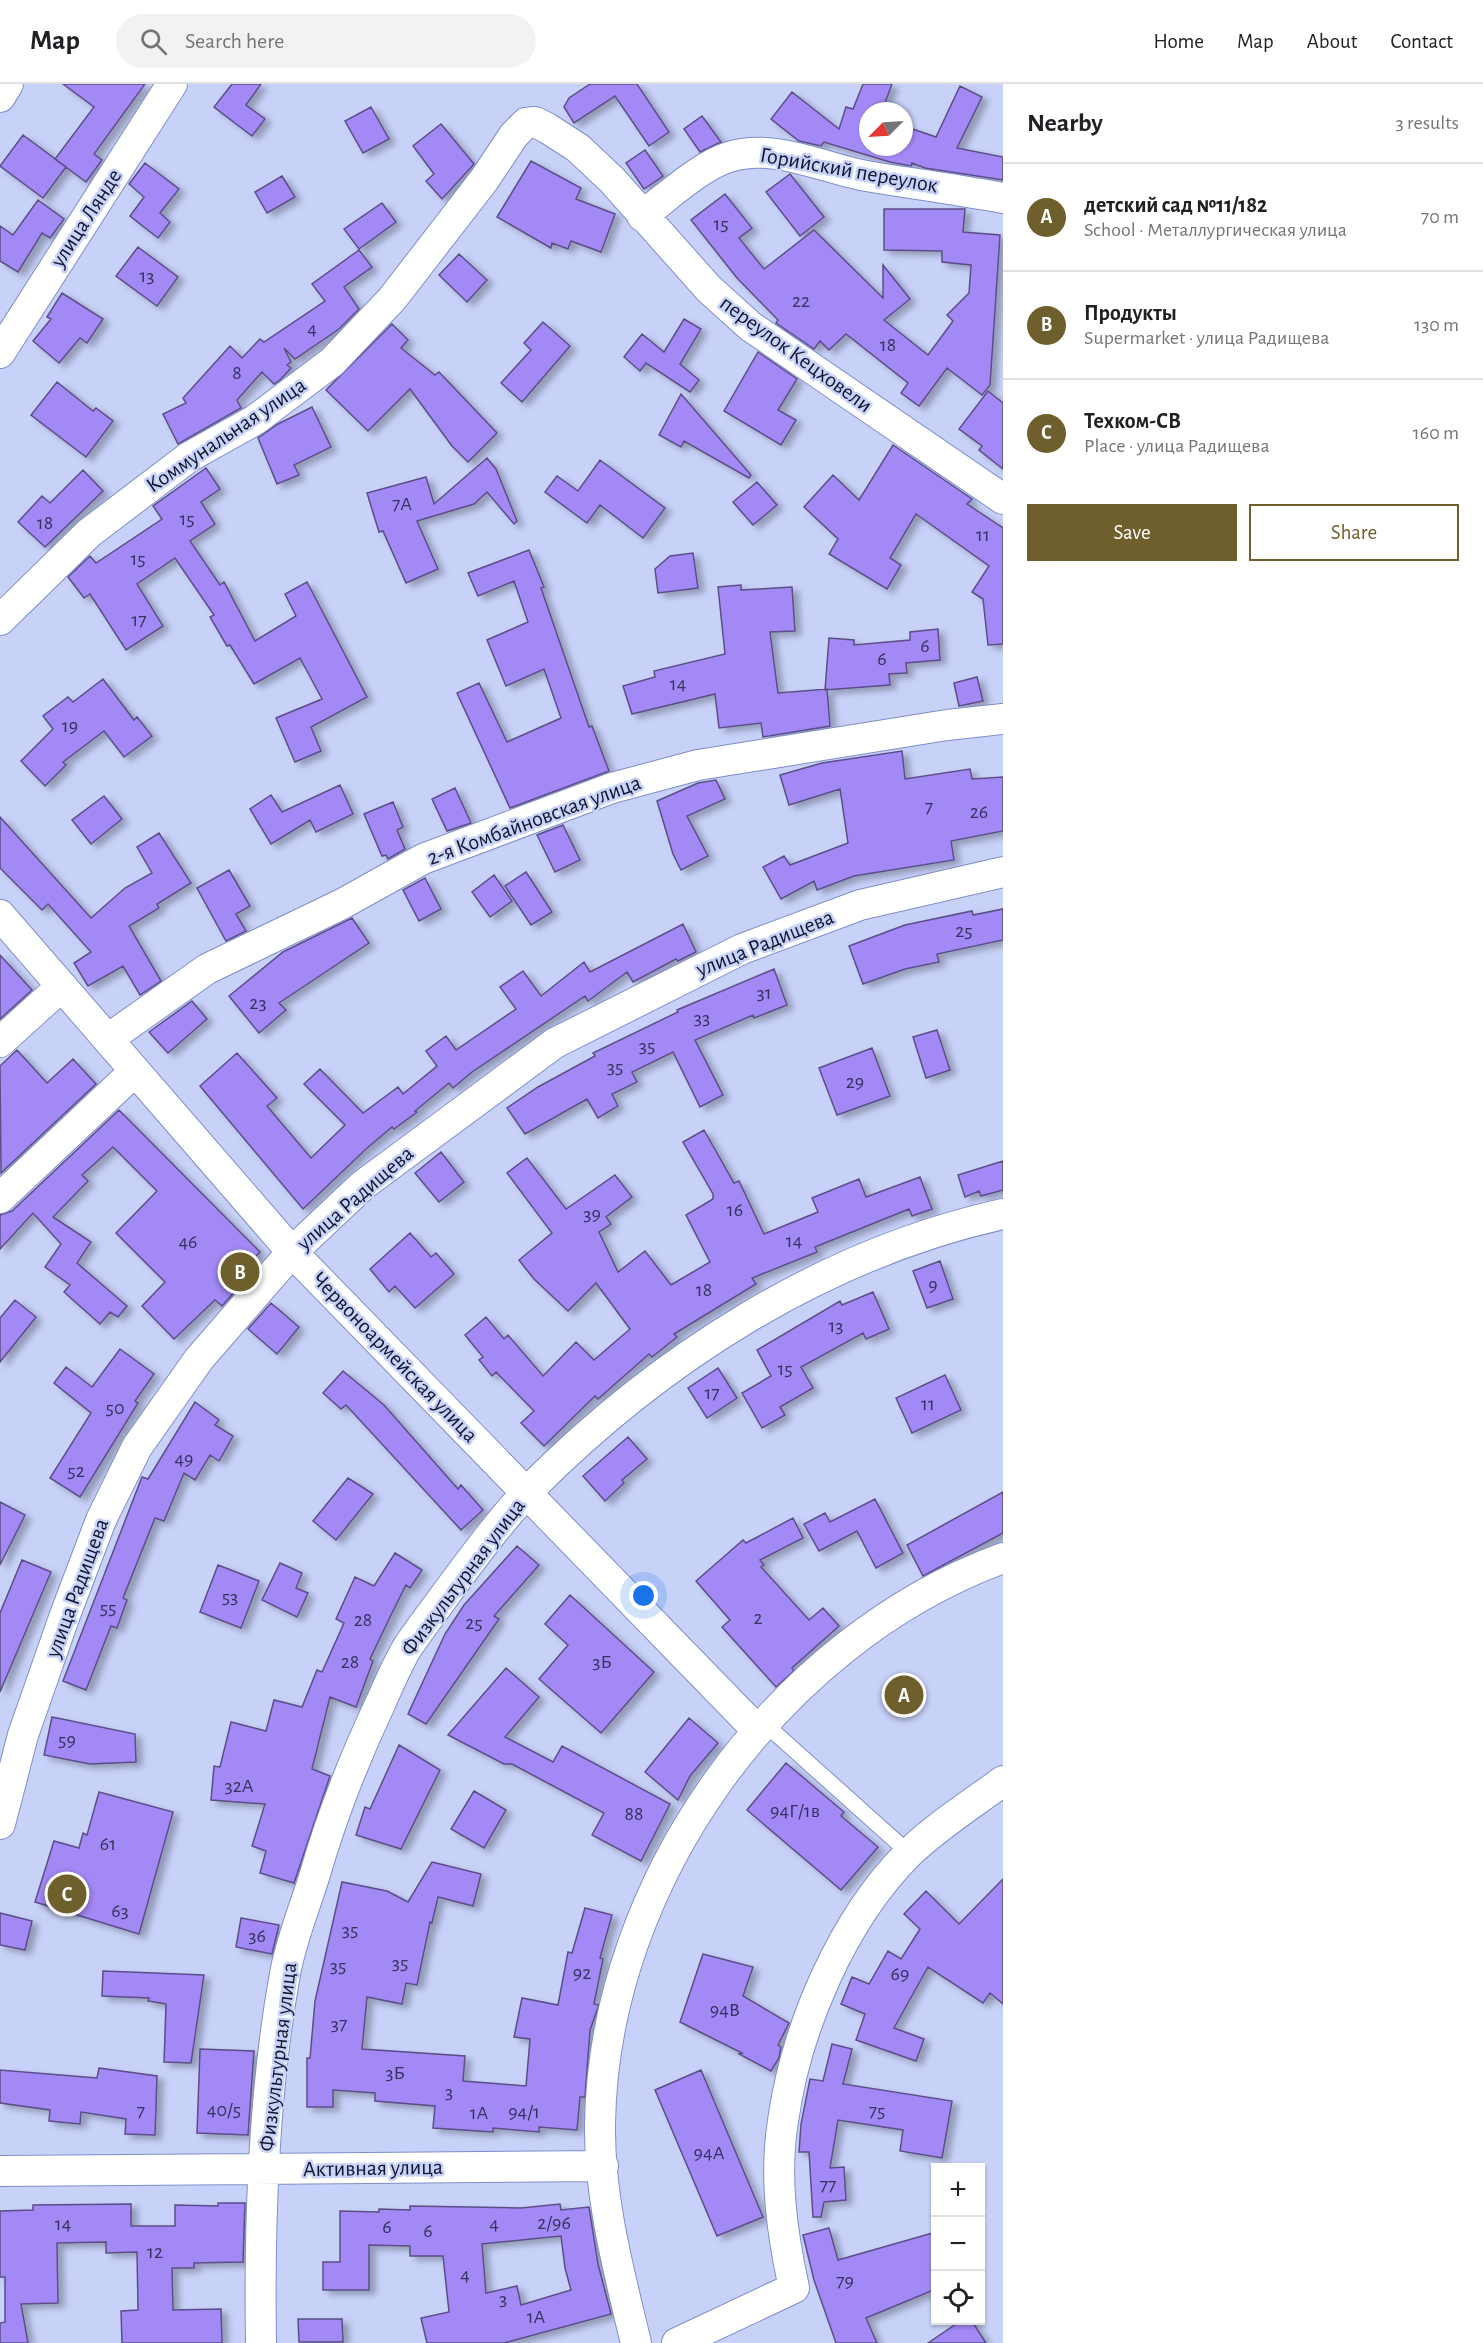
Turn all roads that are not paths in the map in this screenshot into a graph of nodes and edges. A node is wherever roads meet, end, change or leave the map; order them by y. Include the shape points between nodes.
1 (8, 84) edge
2 (172, 84) edge
3 (0, 97) edge
4 (526, 123) joint
5 (1003, 198) edge
6 (642, 216) junction
7 (0, 353) edge
8 (1003, 499) edge
9 (0, 620) edge
10 (1003, 719) edge
11 (1003, 872) edge
12 (0, 915) edge
13 (62, 986) junction
14 (108, 1039) junction
15 (0, 1042) edge
16 (135, 1071) junction
17 (0, 1198) edge
18 (1003, 1214) edge
19 (292, 1252) junction
20 (527, 1493) junction
21 (1003, 1558) edge
22 (761, 1727) junction
23 (1003, 1781) edge
24 (0, 1824) edge
25 (909, 1853) junction
26 (603, 2166) junction
27 (265, 2169) junction
28 (0, 2171) edge
29 (261, 2343) edge
30 (636, 2343) edge
31 (677, 2343) edge

1 - 3 street
2 - 7 street, улица Лянде
4 - 6 street, переулок Кецховели via 535,122 578,148
4 - 9 street, Коммунальная улица via 392,299 332,362 255,420 189,457 89,533
5 - 6 street, Горийский переулок via 869,177 825,164 752,151 727,157
6 - 8 street, переулок Кецховели via 709,289 750,326
10 - 14 street, 2-я Комбайновская улица via 698,765 612,788 423,859 342,904 207,969
11 - 19 street, улица Радищева via 860,906 742,949 555,1043 363,1185
12 - 13 street, Червоноармейская улица
13 - 14 street, Червоноармейская улица
13 - 15 street
14 - 16 street, Червоноармейская улица
16 - 17 street
16 - 19 street, Червоноармейская улица
18 - 20 street, Физкультурная улица via 870,1257 781,1296 698,1350 596,1427
19 - 20 street, Червоноармейская улица
19 - 24 street, улица Радищева via 199,1359 137,1447 101,1520 65,1615 23,1735
20 - 22 street, Червоноармейская улица
20 - 27 street, Физкультурная улица via 471,1560 406,1650 360,1746 323,1846 285,1971
21 - 22 street via 926,1593 868,1630 819,1669
22 - 25 lane
22 - 26 street via 694,1816 662,1874 636,1939 617,2000 605,2066 600,2126
23 - 25 street
25 - 31 street via 871,1900 839,1951 814,2005 795,2062 782,2121 779,2177 783,2239 794,2288
26 - 27 street, Активная улица
26 - 30 street via 618,2268
27 - 28 street, Активная улица
27 - 29 street, Физкультурная улица

